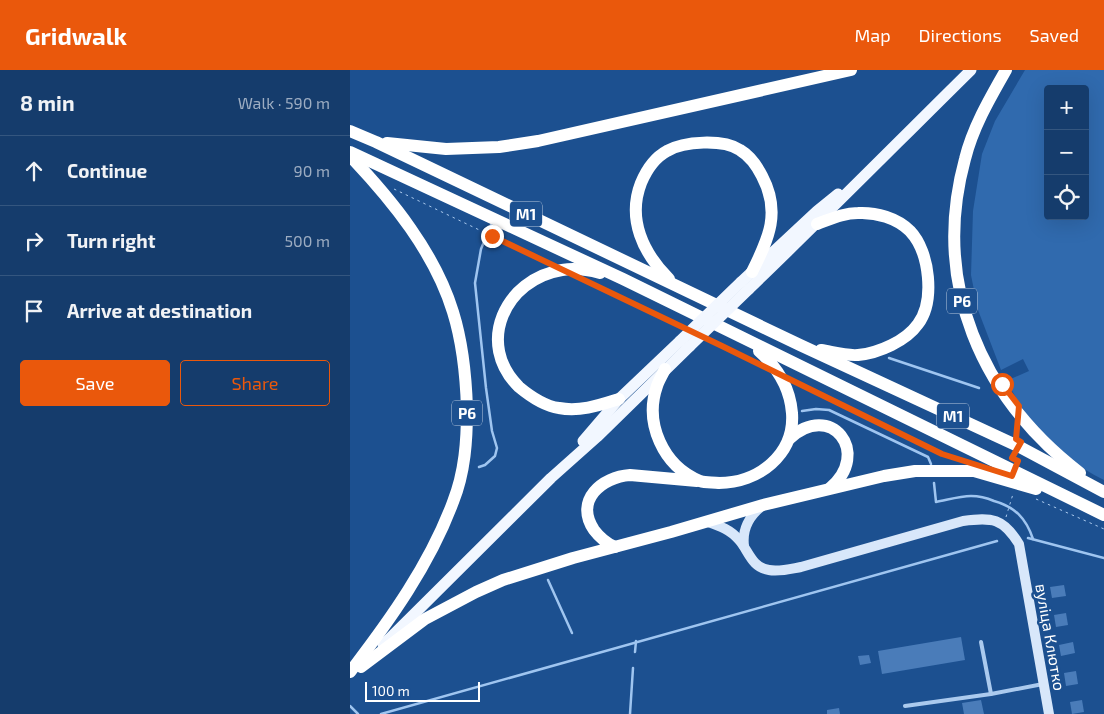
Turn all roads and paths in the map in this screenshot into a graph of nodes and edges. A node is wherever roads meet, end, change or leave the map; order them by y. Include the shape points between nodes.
1 (851, 70) edge
2 (971, 70) edge
3 (1006, 70) edge
4 (350, 131) edge
5 (376, 142) junction
6 (350, 154) edge
7 (880, 159) junction
8 (388, 187) dead end
9 (817, 224) junction
10 (563, 270) junction
11 (752, 272) junction
12 (581, 278) dead end
13 (623, 279) junction
14 (677, 286) junction
15 (745, 286) junction
16 (686, 329) dead end
17 (704, 337) dead end
18 (748, 341) junction
19 (685, 343) junction
20 (800, 346) junction
21 (756, 363) dead end
22 (665, 368) junction
23 (782, 376) junction
24 (619, 399) junction
25 (789, 440) junction
26 (967, 462) dead end
27 (551, 478) junction
28 (701, 481) junction
29 (1011, 481) junction
30 (830, 488) junction
31 (1104, 492) edge
32 (1035, 499) dead end
33 (1078, 503) junction
34 (763, 505) junction
35 (1007, 510) dead end
36 (1104, 515) edge
37 (708, 522) junction
38 (1104, 529) edge
39 (744, 546) junction
40 (615, 547) junction
41 (981, 642) dead end
42 (355, 670) edge
43 (350, 678) edge
44 (1044, 684) junction
45 (991, 694) junction
46 (905, 706) dead end
47 (1049, 714) edge

1 - 5 highway via 500,147 446,149
2 - 7 main road, Р6
3 - 31 highway, Р6 via 985,106 965,157 958,186 954,261 962,304 975,343 998,386 1032,430
4 - 5 highway, М1
5 - 14 highway, М1
6 - 13 highway, М1
6 - 42 highway, Р6 via 396,209 438,276 453,312 463,353 467,429 464,463 454,501 408,590
7 - 9 main road, Р6
7 - 11 main road, Р6 via 817,211
8 - 10 path
9 - 15 main road, Р6
9 - 20 highway, Р6 via 858,213 877,214 902,224 911,232 922,253 928,280 927,303 918,324 892,345 848,355
10 - 13 highway, Р6 via 596,272
10 - 24 highway, Р6 via 524,286 507,305 498,341 502,362 524,391 550,406 583,408
11 - 14 highway, Р6 via 770,231 772,203 769,188 754,162 740,150 725,144 694,144 666,151 654,161 645,174 635,206 639,233 657,266
11 - 15 main road, Р6
12 - 16 path
13 - 18 highway, М1
14 - 20 highway, М1
15 - 19 main road, Р6, bridge
17 - 21 path
18 - 23 highway, Р6
18 - 33 highway, М1
19 - 22 main road, Р6
19 - 24 main road, Р6
20 - 31 highway, М1 via 1018,446
22 - 27 main road, Р6
22 - 28 highway, Р6 via 654,399 659,442 672,462
23 - 25 highway, Р6 via 792,406
23 - 26 path via 942,454
24 - 27 main road, Р6
25 - 28 highway, Р6 via 779,458 750,478 737,482
25 - 30 highway, Р6 via 798,431 815,424 840,434 848,452 847,463 839,480
27 - 42 main road, Р6
28 - 40 highway, Р6 via 630,475 606,481 590,498 587,511 599,537
29 - 30 highway, Р6 via 974,471 930,471 884,476
29 - 33 highway, Р6
29 - 35 path via 1009,489 1014,491
30 - 34 highway, Р6
32 - 38 path
33 - 36 highway, М1
34 - 37 highway, Р6
34 - 39 street via 747,524
37 - 39 street, вуліца Клютко via 730,532
37 - 40 highway, Р6
39 - 44 street, вуліца Клютко via 759,566 783,570 944,525 983,518 996,520 1005,525 1019,544
40 - 42 highway, Р6 via 511,578 476,592 425,619
41 - 45 lane
42 - 43 main road, Р6
44 - 45 lane
44 - 47 street, вуліца Клютко
45 - 46 lane

